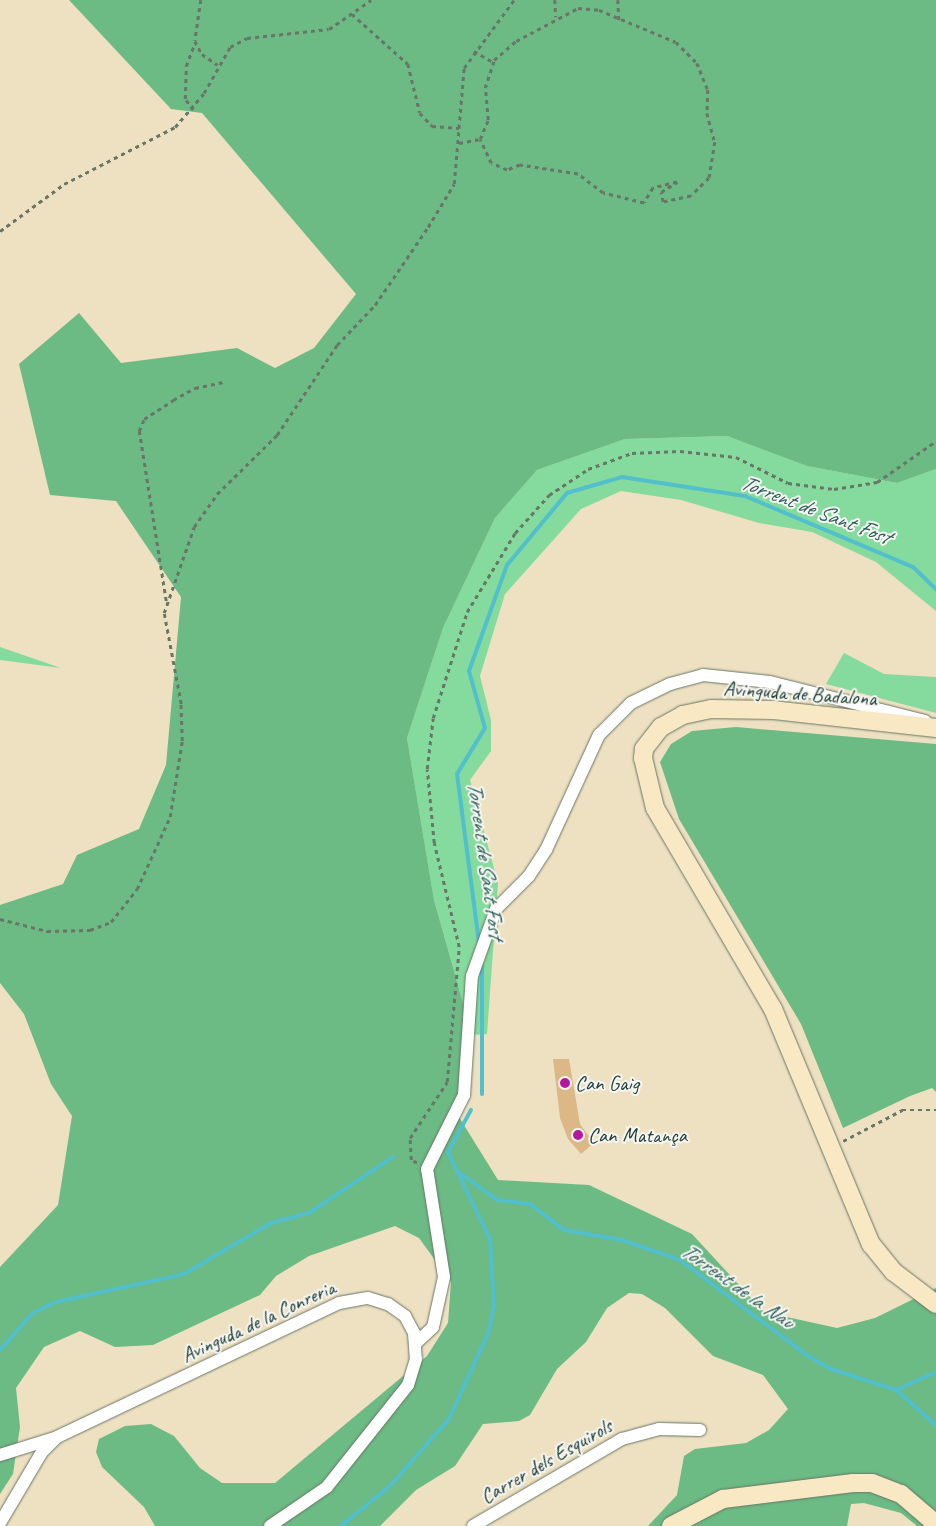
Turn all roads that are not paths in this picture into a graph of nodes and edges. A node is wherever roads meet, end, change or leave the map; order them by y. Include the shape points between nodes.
1 (936, 728) edge
2 (936, 1304) edge
3 (416, 1342) junction
4 (700, 1430) dead end
5 (57, 1437) junction
6 (0, 1455) edge
7 (0, 1523) edge
8 (936, 1524) edge
9 (270, 1526) edge
10 (473, 1526) edge
11 (671, 1526) edge

1 - 2 street, Avinguda de Badalona via 774,710 711,709 673,719 652,736 644,749 644,774 656,808 773,1008 871,1244 894,1272
1 - 3 street via 916,718 830,695 721,675 687,677 620,712 590,750 538,863 496,909 469,986 469,1066 464,1095 427,1169 444,1277 433,1327
3 - 5 street, Avinguda de la Conreria via 410,1323 398,1309 380,1300 356,1299
3 - 9 street, Avinguda de la Conreria via 413,1374 399,1398 327,1486
4 - 10 street, Carrer dels Esquirols via 659,1429 622,1439
5 - 6 street
5 - 7 street, Avinguda de la Conreria via 42,1452
8 - 11 street via 901,1494 872,1484 853,1482 723,1500

